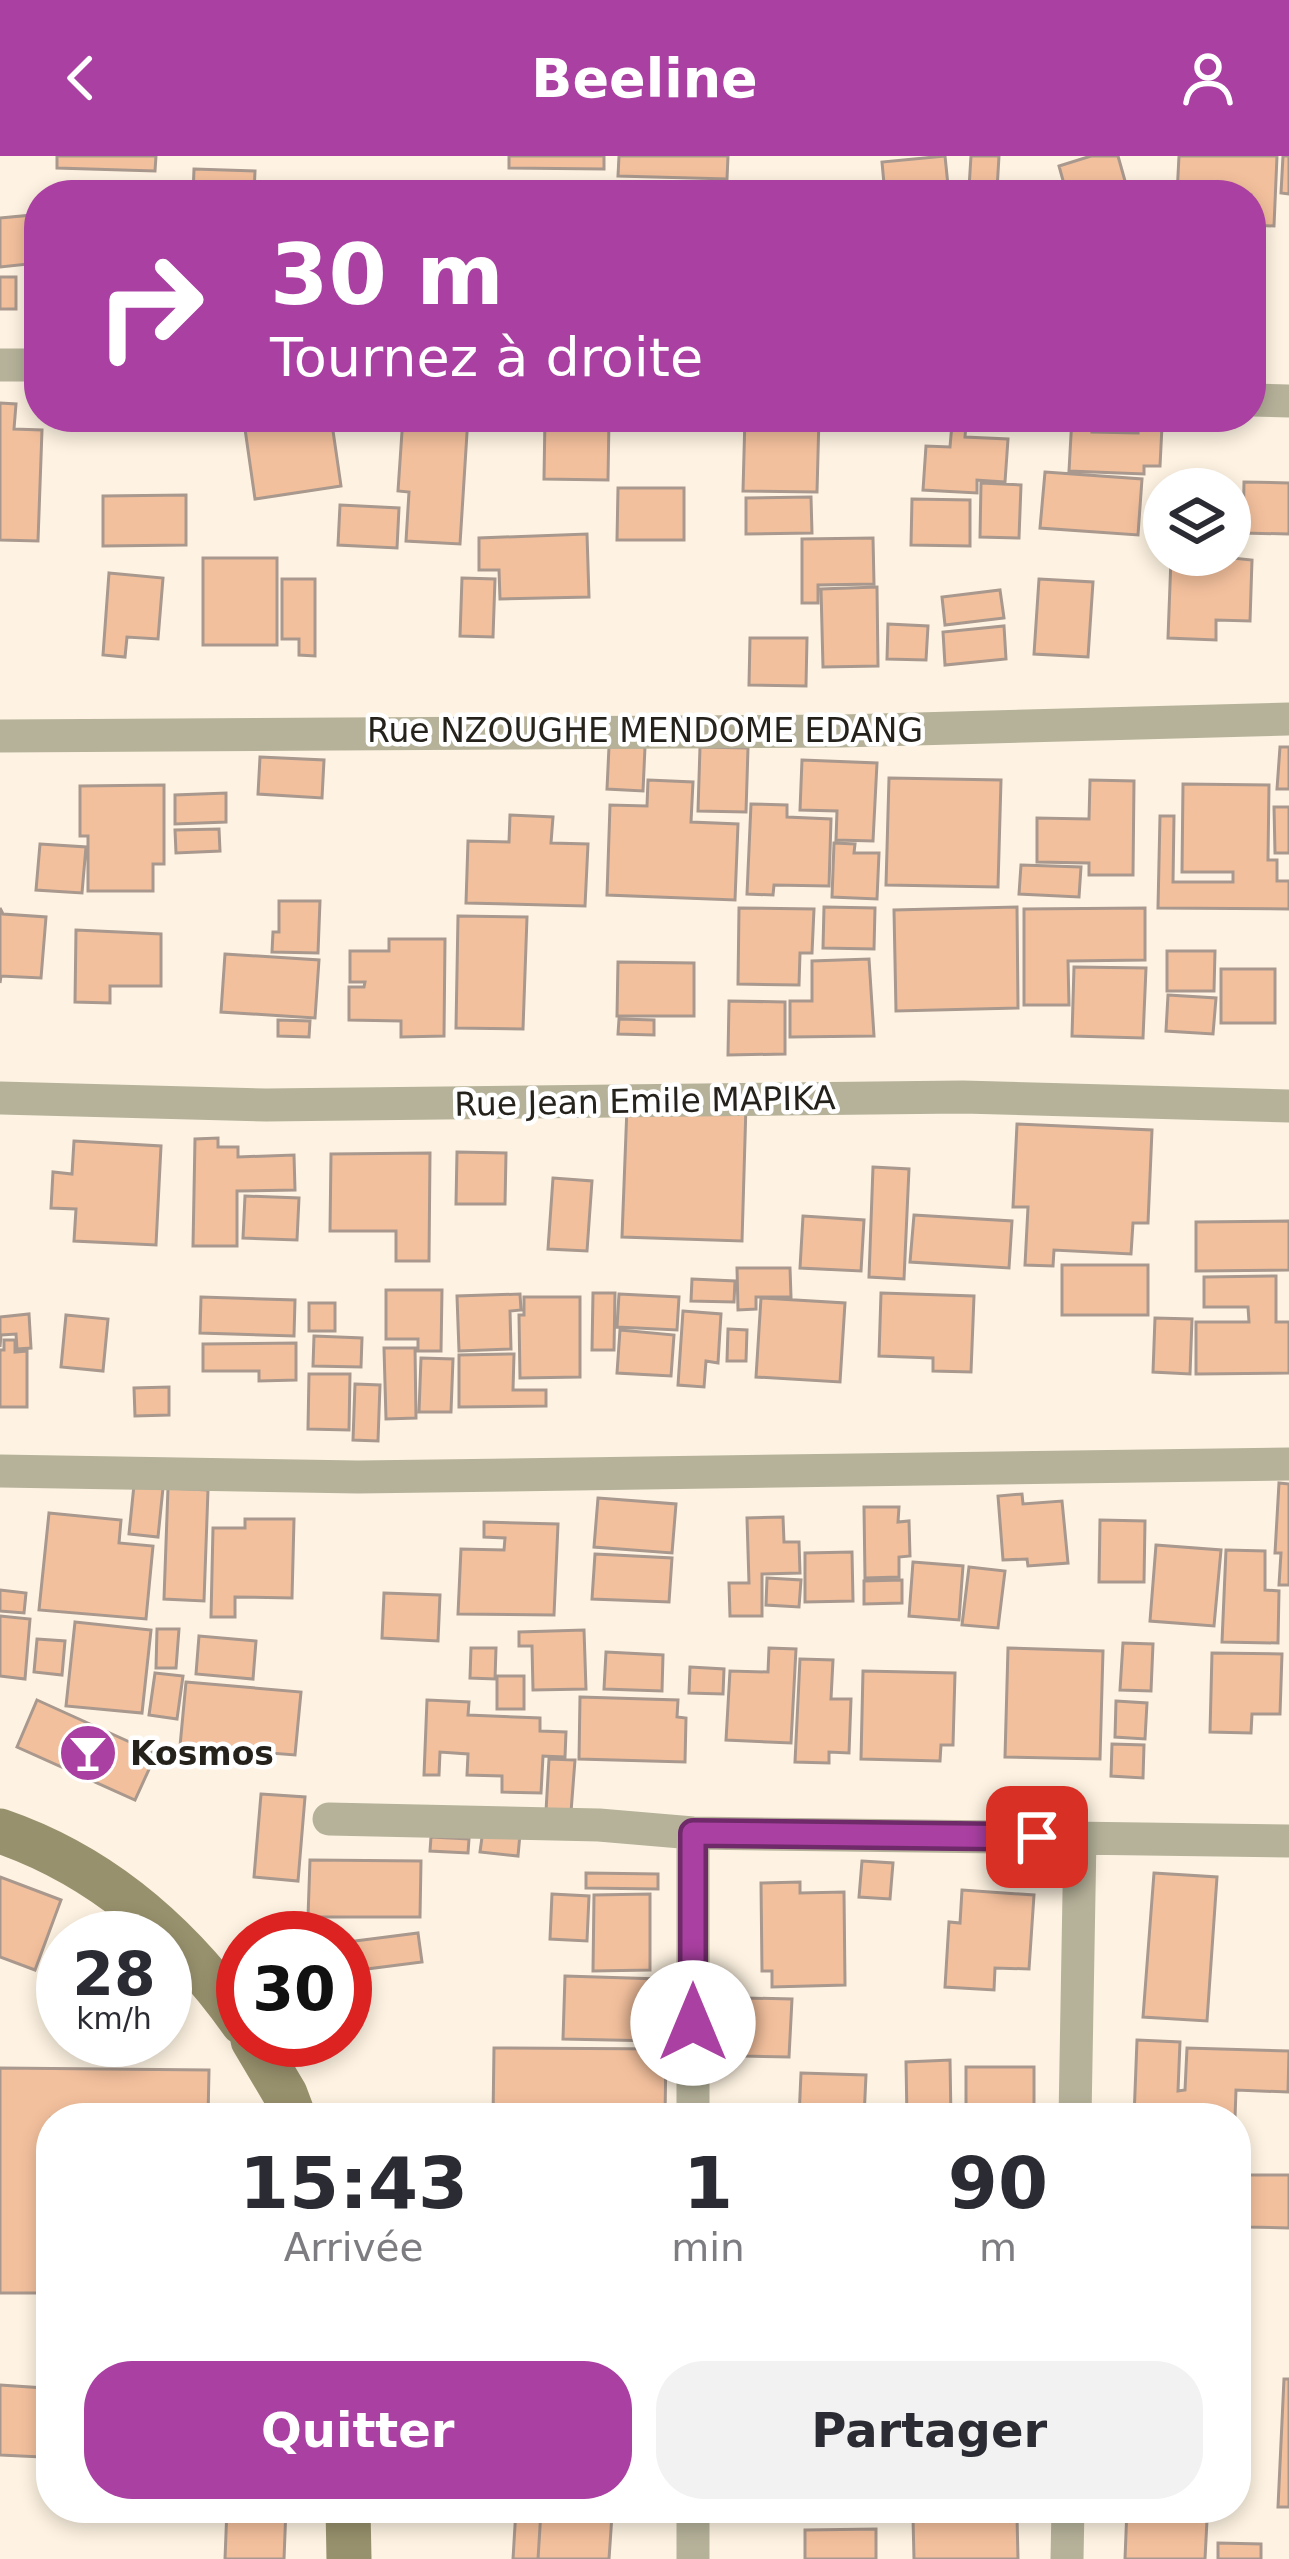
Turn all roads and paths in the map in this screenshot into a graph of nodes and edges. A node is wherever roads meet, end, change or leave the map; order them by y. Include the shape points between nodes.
1 (1289, 719) edge
2 (0, 736) edge
3 (0, 1098) edge
4 (1289, 1106) edge
5 (1289, 1464) edge
6 (0, 1471) edge
7 (329, 1819) dead end
8 (0, 1832) edge
9 (693, 1833) junction
10 (1080, 1837) junction
11 (1289, 1841) edge
12 (216, 1990) edge
13 (269, 2067) edge
14 (288, 2103) edge
15 (693, 2103) edge
16 (1075, 2103) edge
17 (348, 2523) edge
18 (693, 2523) edge
19 (1068, 2523) edge
20 (349, 2559) edge
21 (693, 2559) edge
22 (1067, 2559) edge

1 - 2 street, Rue NZOUGHE MENDOME EDANG via 841,731
3 - 4 street, Rue Jean Emile MAPIKA via 290,1105 962,1097
5 - 6 street via 358,1478
7 - 9 street
8 - 12 main road via 130,1900
9 - 10 street
9 - 15 street
10 - 11 street
10 - 16 street
13 - 14 main road
17 - 20 main road
18 - 21 street
19 - 22 street

